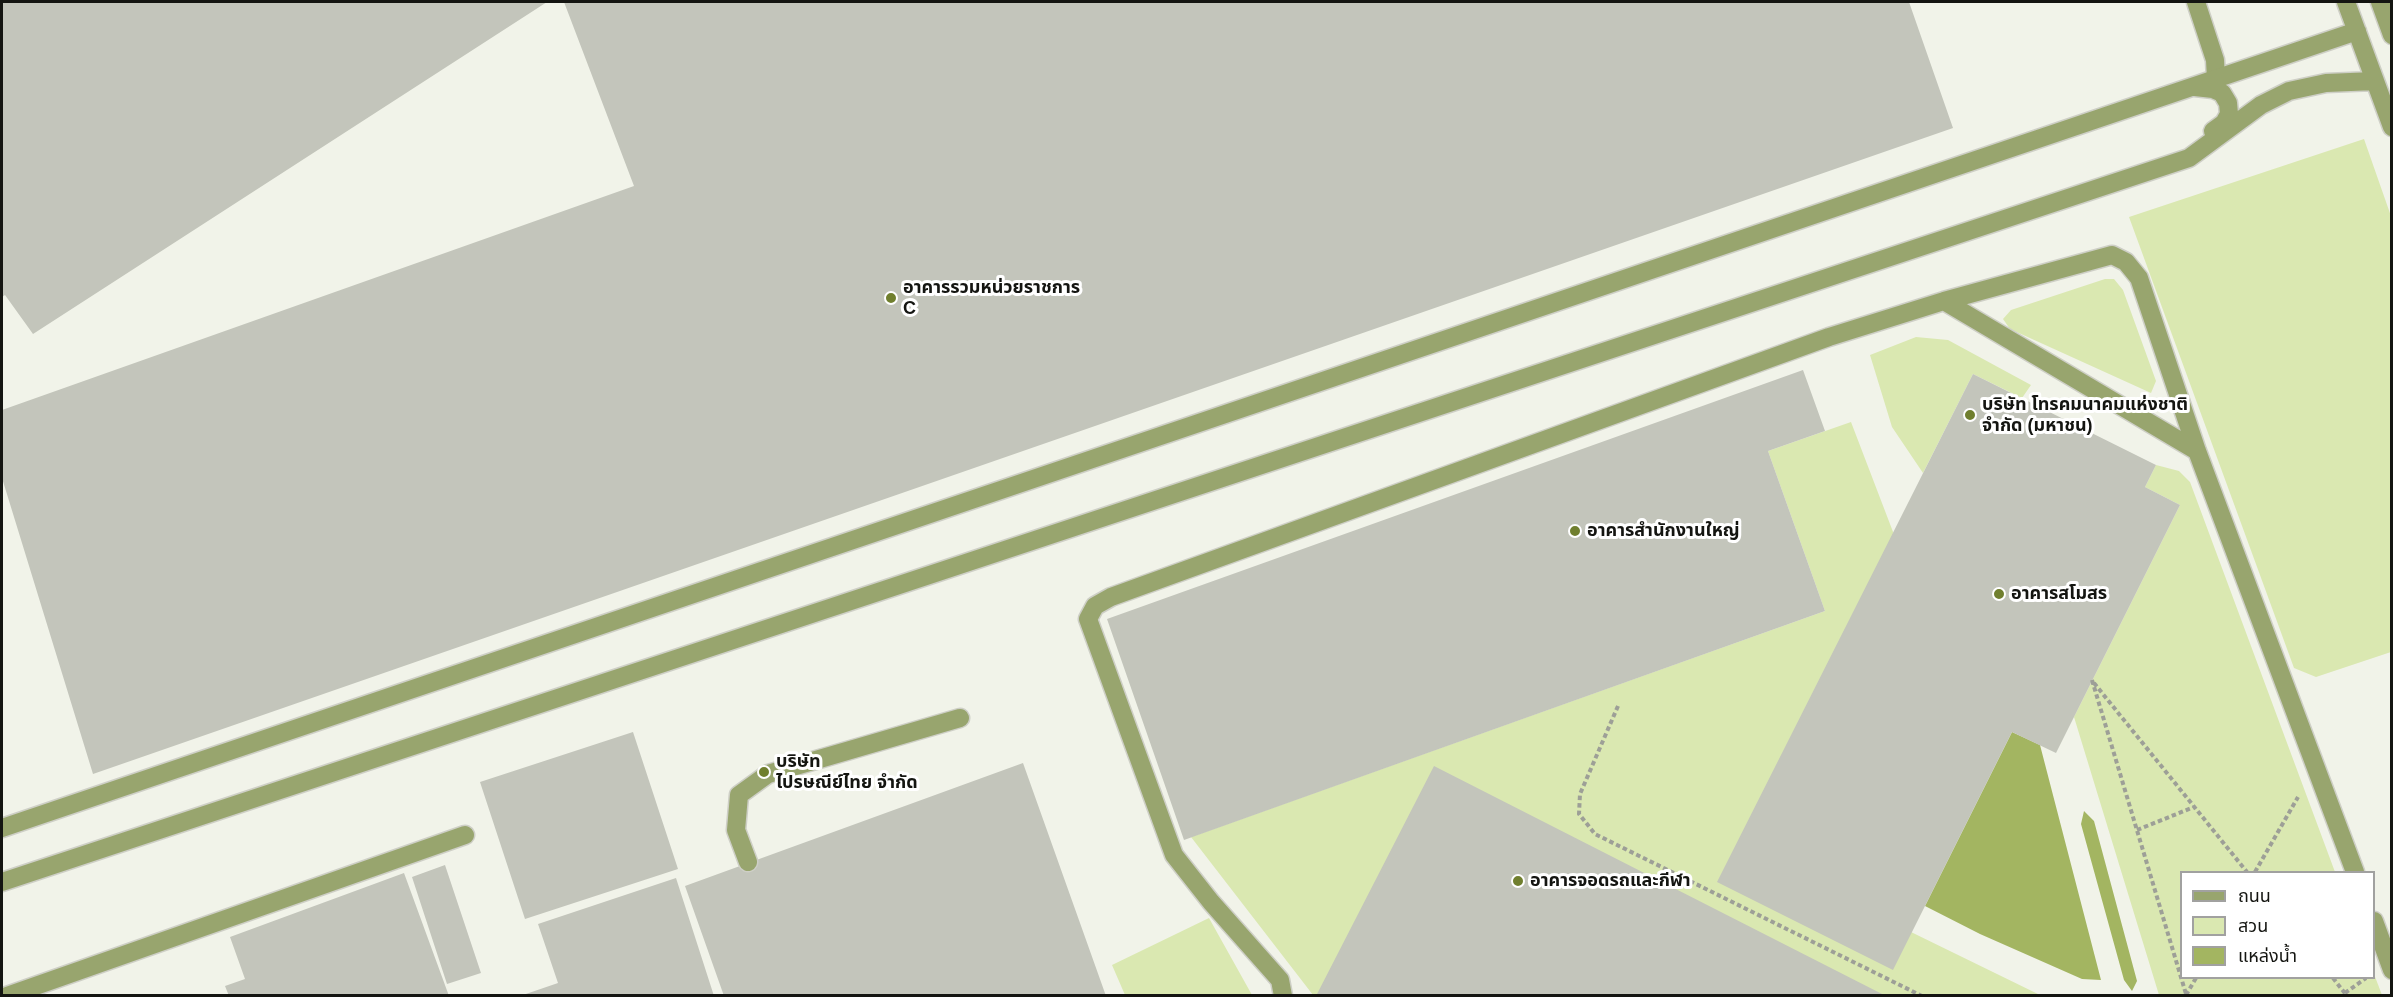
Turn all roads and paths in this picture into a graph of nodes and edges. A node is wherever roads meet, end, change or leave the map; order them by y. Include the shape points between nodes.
1 (2196, 2) edge
2 (2346, 2) edge
3 (2380, 2) edge
4 (2357, 31) junction
5 (2391, 35) edge
6 (2216, 79) junction
7 (2375, 81) junction
8 (2193, 87) junction
9 (2391, 127) edge
10 (2189, 158) junction
11 (1944, 301) junction
12 (2197, 451) junction
13 (1618, 706) dead end
14 (960, 718) dead end
15 (2316, 765) junction
16 (2194, 807) junction
17 (2, 828) edge
18 (2137, 830) junction
19 (465, 835) dead end
20 (748, 862) dead end
21 (2, 868) edge
22 (2245, 871) edge
23 (2256, 871) edge
24 (2354, 871) edge
25 (10, 879) edge
26 (2375, 926) edge
27 (2391, 970) edge
28 (2180, 975) edge
29 (2181, 979) edge
30 (2195, 979) edge
31 (2333, 979) edge
32 (2365, 979) edge
33 (2346, 994) edge
34 (2186, 995) edge
35 (7, 996) edge
36 (1283, 996) edge
37 (1922, 996) edge

1 - 6 street via 2215,60
2 - 4 street
3 - 5 street
4 - 6 street
4 - 7 street
6 - 8 street
7 - 9 street
7 - 10 street via 2326,83 2289,91 2261,105
8 - 10 street via 2222,93 2229,114
8 - 17 street
10 - 25 street
11 - 12 street
11 - 12 street via 2112,255 2126,262 2139,278
11 - 36 street via 1829,337 1095,606 1088,619 1174,855 1280,980
12 - 15 street
13 - 37 path via 1580,794 1579,814 1595,834
14 - 20 street via 768,774 739,795 736,830
15 - 23 path
15 - 24 street
16 - 18 path
16 - 18 path via 2092,680
16 - 22 path
18 - 28 path
19 - 35 street
21 - 25 street
26 - 27 street
29 - 34 path
30 - 34 path
31 - 33 path
32 - 33 path

